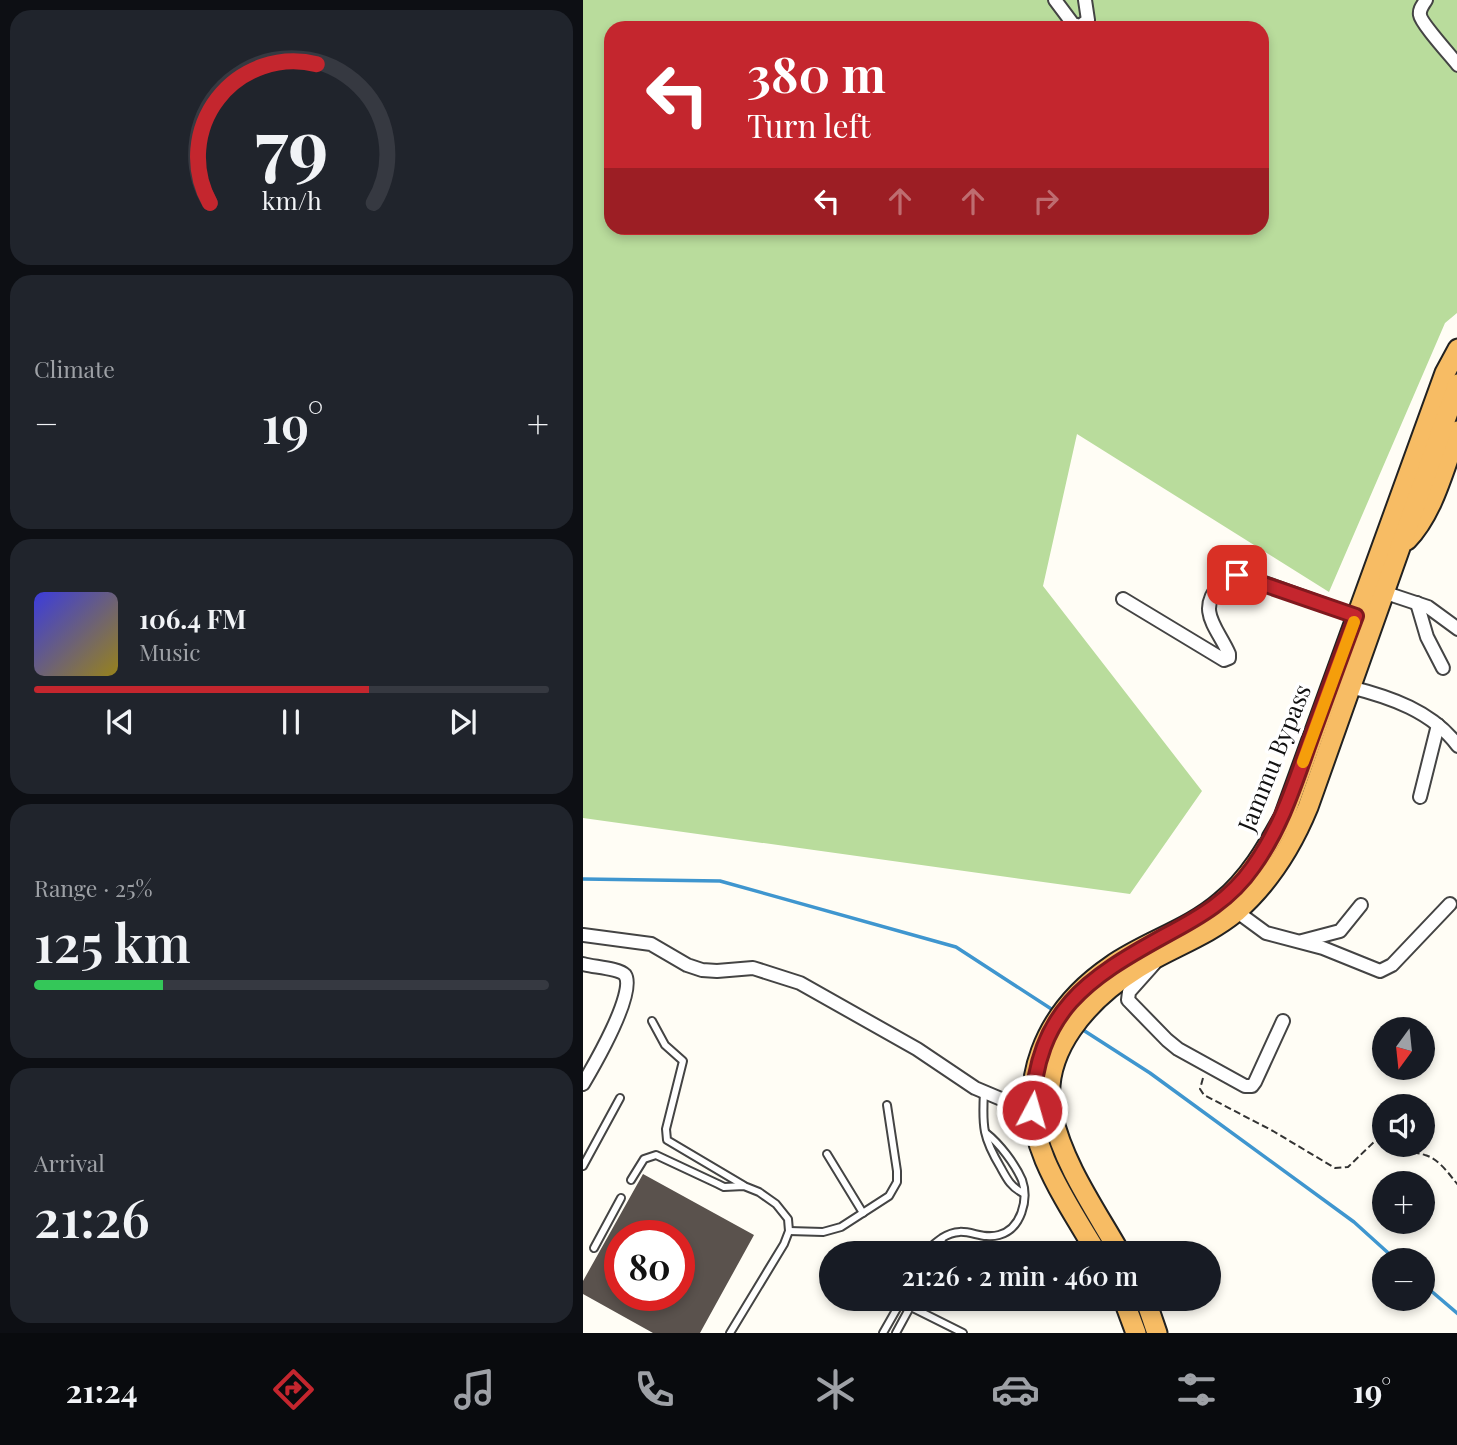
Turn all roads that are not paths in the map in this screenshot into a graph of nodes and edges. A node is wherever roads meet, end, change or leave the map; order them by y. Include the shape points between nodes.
1 (1055, 0) edge
2 (1085, 0) edge
3 (1426, 0) edge
4 (1071, 21) edge
5 (1087, 21) edge
6 (1457, 65) edge
7 (1457, 349) edge
8 (1457, 384) edge
9 (1457, 431) edge
10 (1398, 550) junction
11 (1383, 592) junction
12 (1123, 599) dead end
13 (1417, 603) junction
14 (1356, 616) junction
15 (1457, 629) edge
16 (1443, 668) dead end
17 (1350, 687) junction
18 (1438, 725) junction
19 (1457, 746) edge
20 (1420, 797) dead end
21 (1450, 904) dead end
22 (1361, 905) dead end
23 (1236, 911) junction
24 (583, 935) edge
25 (1298, 942) junction
26 (1158, 957) junction
27 (583, 964) edge
28 (1090, 995) junction
29 (652, 1021) dead end
30 (1283, 1021) dead end
31 (583, 1084) edge
32 (984, 1092) junction
33 (620, 1098) dead end
34 (887, 1105) dead end
35 (1041, 1110) junction
36 (986, 1133) junction
37 (827, 1154) dead end
38 (583, 1166) edge
39 (631, 1180) dead end
40 (744, 1186) junction
41 (1023, 1193) junction
42 (621, 1198) dead end
43 (863, 1213) junction
44 (789, 1231) junction
45 (942, 1239) joint
46 (937, 1241) edge
47 (1090, 1241) edge
48 (1113, 1241) edge
49 (594, 1248) dead end
50 (896, 1311) edge
51 (909, 1311) edge
52 (919, 1311) edge
53 (1128, 1311) edge
54 (1149, 1311) edge
55 (730, 1333) edge
56 (883, 1333) edge
57 (896, 1333) edge
58 (963, 1333) edge
59 (1136, 1333) edge
60 (1157, 1333) edge

1 - 4 street
2 - 5 street
3 - 6 street via 1421,19
7 - 14 highway, Jammu Bypass
8 - 10 highway, Jammu Bypass
9 - 10 highway via 1431,503
10 - 11 highway, Jammu Bypass
11 - 13 street
11 - 17 highway, Jammu Bypass
12 - 14 street via 1224,660 1229,654 1208,612 1208,601 1222,581 1233,575
13 - 15 street via 1436,611
13 - 16 street
14 - 28 highway, Jammu Bypass via 1284,817 1252,869 1221,903 1110,966
17 - 18 street via 1387,697
17 - 23 highway, Jammu Bypass via 1298,831 1285,854
18 - 19 street
18 - 20 street
21 - 25 street via 1392,965 1380,971
22 - 25 street via 1340,931
23 - 25 street via 1266,933
23 - 26 highway, Jammu Bypass
24 - 32 street via 651,944 701,970 753,968 800,983
26 - 28 highway, Jammu Bypass
26 - 30 street via 1128,992 1128,1000 1167,1040 1245,1086 1252,1086
27 - 31 street via 619,970 627,981 616,1021
28 - 35 highway, Jammu Bypass via 1073,1027 1056,1038
29 - 40 lane via 665,1045 683,1061 667,1140
32 - 35 street
32 - 36 lane
33 - 38 lane
34 - 43 lane via 897,1182 889,1196
35 - 47 highway, Jammu Bypass via 1044,1158
35 - 48 highway, Jammu Bypass
36 - 41 lane via 1022,1181
36 - 41 lane via 987,1144 1010,1184
37 - 43 lane
39 - 40 lane via 644,1159 656,1155 724,1187
40 - 44 lane via 776,1204 788,1219
41 - 45 lane via 1021,1215 1004,1233 952,1232
42 - 49 lane
43 - 44 lane via 831,1231
44 - 55 lane
45 - 46 lane
50 - 56 lane
51 - 57 lane
52 - 58 lane
53 - 59 highway
54 - 60 highway

